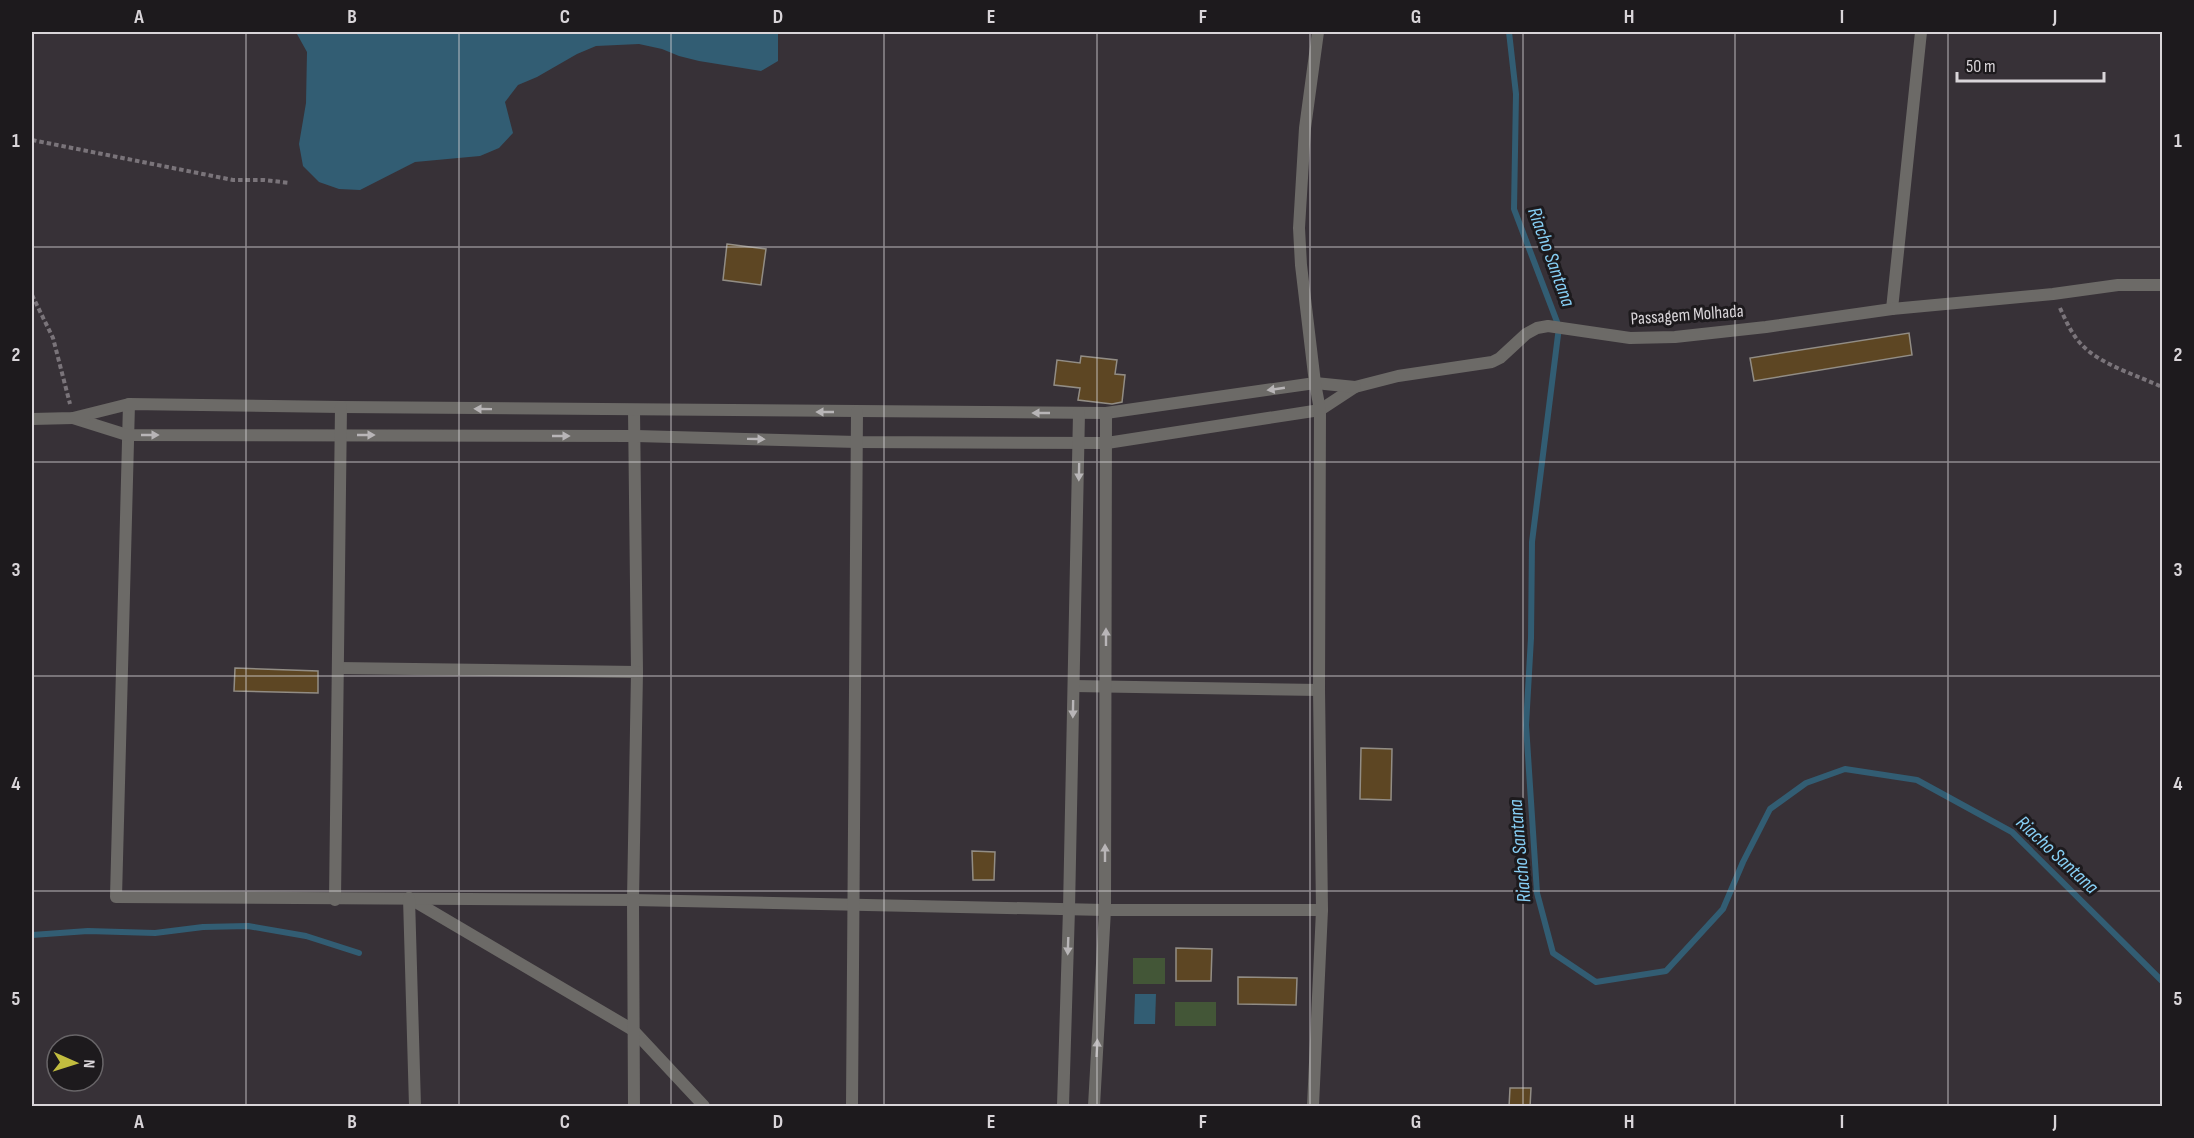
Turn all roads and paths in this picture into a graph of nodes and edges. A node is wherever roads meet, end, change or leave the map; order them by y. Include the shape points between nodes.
1 (1318, 32) edge
2 (1921, 32) edge
3 (32, 140) edge
4 (290, 183) dead end
5 (2163, 285) edge
6 (2053, 294) junction
7 (32, 295) edge
8 (1892, 309) junction
9 (1315, 383) junction
10 (1355, 387) junction
11 (2163, 387) edge
12 (129, 404) junction
13 (341, 407) junction
14 (634, 410) junction
15 (1320, 410) junction
16 (857, 412) junction
17 (1079, 413) junction
18 (1106, 413) junction
19 (73, 418) junction
20 (32, 419) edge
21 (127, 435) junction
22 (340, 435) junction
23 (636, 436) junction
24 (858, 442) junction
25 (1080, 443) junction
26 (1107, 443) junction
27 (338, 668) junction
28 (637, 672) junction
29 (1074, 686) junction
30 (1106, 687) junction
31 (1319, 690) junction
32 (410, 898) junction
33 (335, 900) junction
34 (633, 900) junction
35 (853, 904) junction
36 (1069, 909) junction
37 (1105, 910) junction
38 (1322, 910) junction
39 (633, 1030) junction
40 (415, 1107) edge
41 (634, 1107) edge
42 (704, 1107) edge
43 (852, 1107) edge
44 (1063, 1107) edge
45 (1094, 1107) edge
46 (1313, 1107) edge

1 - 9 street via 1305,128 1299,228
2 - 8 street
3 - 4 path via 233,180
5 - 6 street, Passagem Molhada via 2118,285
6 - 8 street, Passagem Molhada
6 - 11 path via 2082,346
7 - 19 path via 53,338
8 - 10 street, Passagem Molhada via 1675,337 1630,338 1559,327 1537,328 1492,362 1398,376
9 - 10 street
9 - 15 street
9 -> 18 street
10 - 15 street
12 - 13 street
12 - 19 street
12 - 21 street
14 -> 13 street
13 - 22 street
16 -> 14 street
14 - 23 street
15 - 26 street
15 - 31 street
17 -> 16 street
16 - 24 street
17 - 18 street
17 - 25 street
18 - 26 street
19 - 20 street
19 - 21 street
21 -> 22 street
21 - 33 street via 116,897
22 -> 23 street
22 - 27 street
23 -> 24 street
23 - 28 street
24 - 25 street
24 - 35 street
25 - 26 street
25 -> 29 street
30 -> 26 street
27 - 28 street
27 - 33 street
28 - 34 street
29 - 30 street
29 -> 36 street
30 - 31 street
37 -> 30 street
31 - 38 street
32 - 33 street
32 - 34 street
32 - 39 street
32 - 40 street
34 - 35 street
34 - 39 street
35 - 36 street
35 - 43 street
36 - 37 street
36 -> 44 street
37 - 38 street
45 -> 37 street
38 - 46 street
39 - 41 street
39 - 42 street

